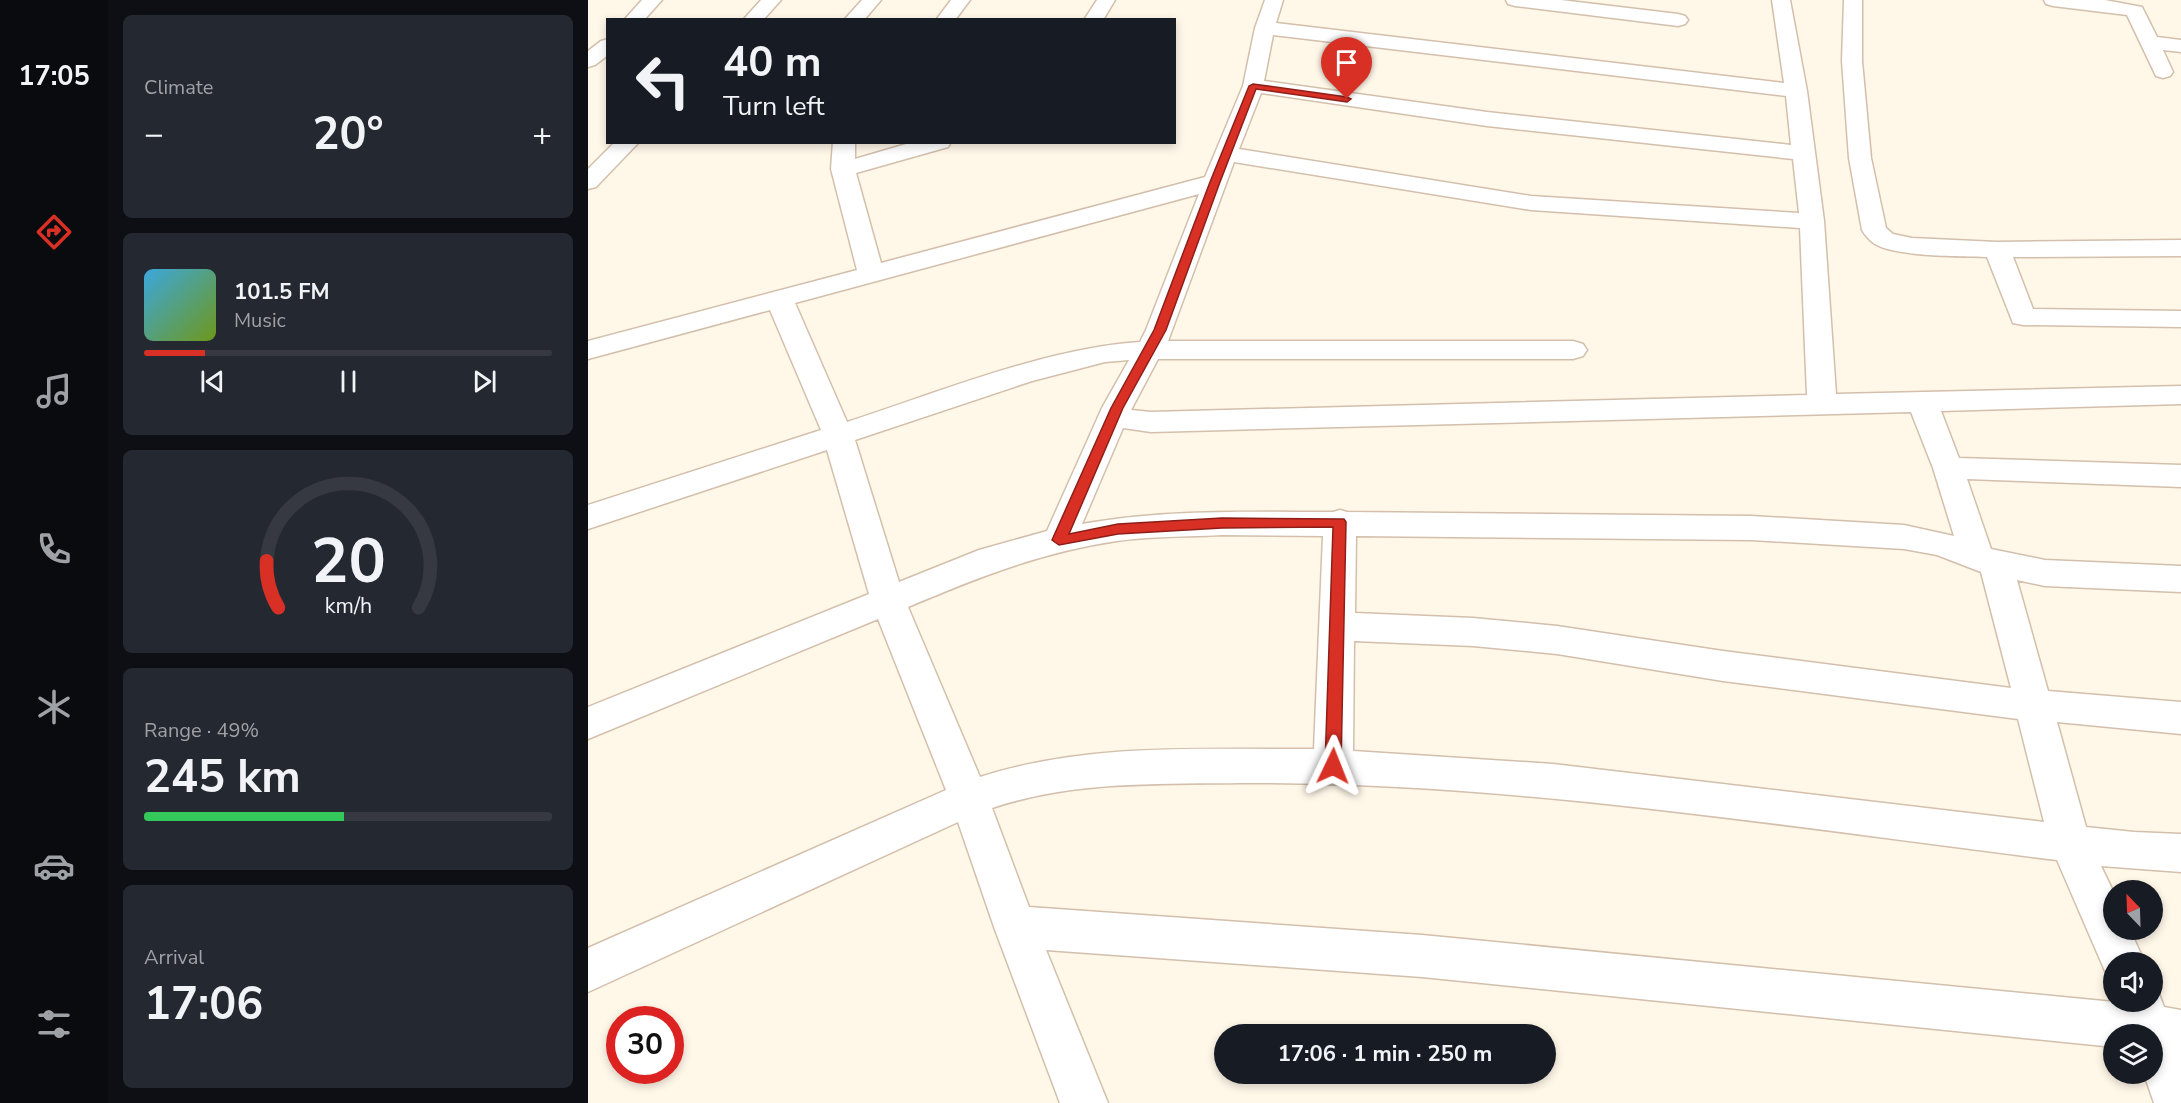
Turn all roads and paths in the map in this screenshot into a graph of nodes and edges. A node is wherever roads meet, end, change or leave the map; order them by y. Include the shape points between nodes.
1 (653, 0) edge
2 (772, 0) edge
3 (872, 0) edge
4 (961, 0) edge
5 (1106, 0) edge
6 (1274, 0) edge
7 (1515, 0) edge
8 (1781, 0) edge
9 (1852, 0) edge
10 (2053, 0) edge
11 (635, 18) edge
12 (754, 18) edge
13 (855, 18) edge
14 (947, 18) edge
15 (1094, 18) edge
16 (1678, 20) dead end
17 (1265, 28) junction
18 (2148, 42) junction
19 (2181, 46) edge
20 (606, 47) edge
21 (588, 61) edge
22 (2163, 72) dead end
23 (1253, 86) junction
24 (1796, 91) junction
25 (626, 144) edge
26 (844, 144) edge
27 (933, 144) edge
28 (1803, 153) junction
29 (1226, 154) junction
30 (843, 169) junction
31 (588, 182) edge
32 (1215, 182) junction
33 (1812, 221) junction
34 (2181, 248) edge
35 (1996, 250) junction
36 (871, 273) junction
37 (780, 298) junction
38 (2181, 319) edge
39 (588, 350) edge
40 (1150, 350) junction
41 (1573, 350) dead end
42 (2181, 395) edge
43 (1922, 401) junction
44 (1822, 403) junction
45 (1113, 417) junction
46 (838, 435) junction
47 (1948, 468) junction
48 (2181, 476) edge
49 (588, 517) edge
50 (1340, 522) junction
51 (1059, 540) junction
52 (1986, 560) junction
53 (2181, 579) edge
54 (888, 601) junction
55 (1337, 626) junction
56 (2032, 705) junction
57 (2181, 718) edge
58 (588, 723) edge
59 (1333, 766) junction
60 (969, 798) junction
61 (2070, 843) junction
62 (2181, 853) edge
63 (1015, 927) junction
64 (2118, 952) edge
65 (588, 970) edge
66 (2158, 1021) edge
67 (1084, 1103) edge
68 (2178, 1103) edge

1 - 11 street
2 - 12 street
3 - 13 street
4 - 14 street
5 - 15 street
6 - 17 street
7 - 16 street
8 - 24 street
9 - 35 street via 1859,147 1874,230 1884,239 1902,244
10 - 18 street via 2135,11
17 - 23 street
17 - 24 street
18 - 19 street
18 - 22 street
20 - 21 street
23 - 28 street via 1487,118
23 - 29 street
24 - 28 street
25 - 31 street
26 - 30 street
27 - 30 street
28 - 33 street
29 - 32 street
29 - 33 street via 1531,203
30 - 36 street
32 - 36 street
32 - 40 street
33 - 44 street
34 - 35 street
35 - 38 street via 2023,317
36 - 37 street
37 - 39 street
37 - 46 street
40 - 41 street
40 - 45 street
40 - 46 street via 1087,356
42 - 43 street
43 - 44 street
43 - 47 street
44 - 45 street via 1151,422
45 - 51 street
46 - 49 street
46 - 54 street
47 - 48 street
47 - 52 street
50 - 51 street via 1118,529
50 - 52 street via 1750,528 1904,537 1941,544
50 - 55 street
51 - 54 street via 991,559
52 - 53 street via 2044,573
52 - 56 street
54 - 58 street
54 - 60 street
55 - 56 street via 1557,640 1723,666
55 - 59 street
56 - 57 street
56 - 61 street
59 - 60 street via 1078,771 1021,782
59 - 61 street via 1553,781
60 - 63 street
60 - 65 street
61 - 62 street
61 - 64 street
63 - 66 street via 1422,956
63 - 67 street
66 - 68 street

